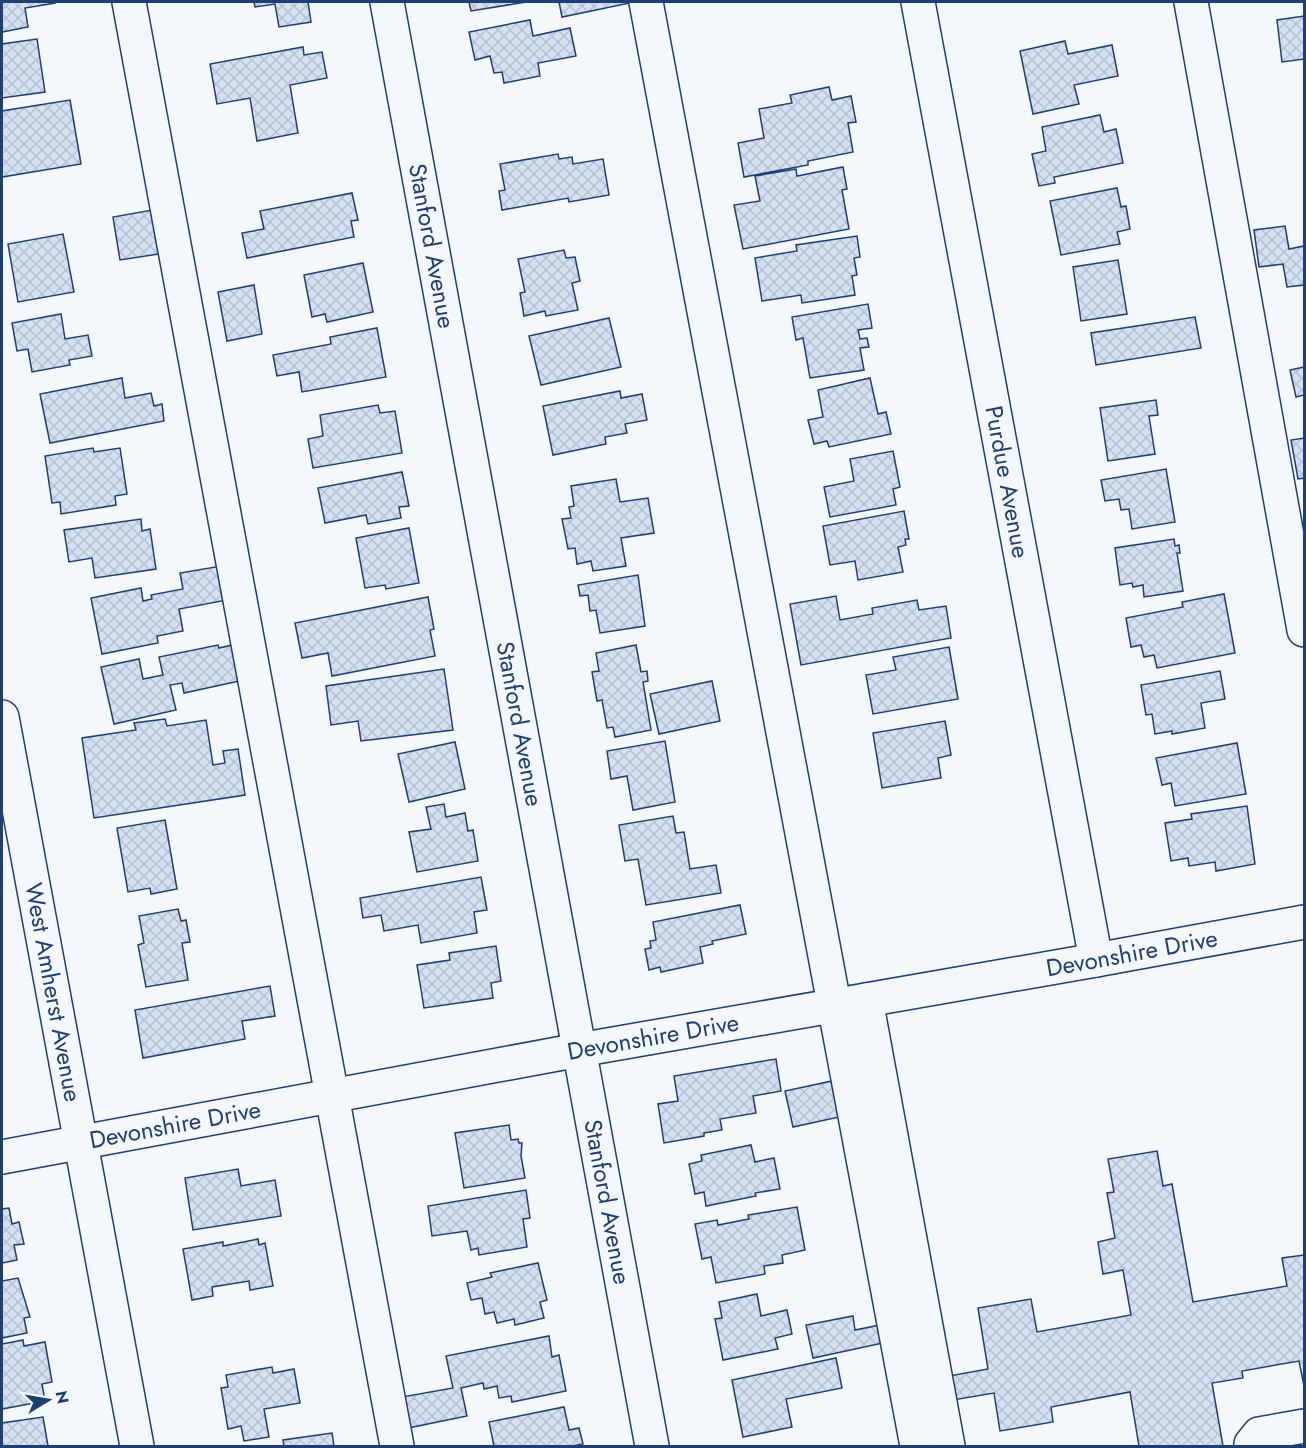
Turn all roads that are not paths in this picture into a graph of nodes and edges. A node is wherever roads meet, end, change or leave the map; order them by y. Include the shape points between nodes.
1 (129, 2) edge
2 (387, 2) edge
3 (646, 2) edge
4 (918, 2) edge
5 (1191, 2) edge
6 (1305, 630) edge
7 (2, 717) edge
8 (1305, 922) edge
9 (1096, 960) junction
10 (850, 1003) junction
11 (579, 1050) junction
12 (333, 1095) junction
13 (80, 1142) junction
14 (2, 1157) edge
15 (1305, 1426) edge
16 (137, 1446) edge
17 (397, 1446) edge
18 (652, 1446) edge
19 (917, 1446) edge
20 (948, 1446) edge
21 (1251, 1446) edge

1 - 12 street
2 - 11 street, Stanford Avenue
3 - 10 street
4 - 9 street, Purdue Avenue
5 - 6 street
7 - 13 street, West Amherst Avenue
8 - 9 street, Devonshire Drive
9 - 10 street, Devonshire Drive
10 - 11 street, Devonshire Drive
10 - 19 street
10 - 20 street
11 - 12 street, Devonshire Drive
11 - 18 street, Stanford Avenue
12 - 13 street, Devonshire Drive
12 - 17 street
13 - 14 street, Devonshire Drive
13 - 16 street, West Amherst Avenue
15 - 21 street via 1259,1434

